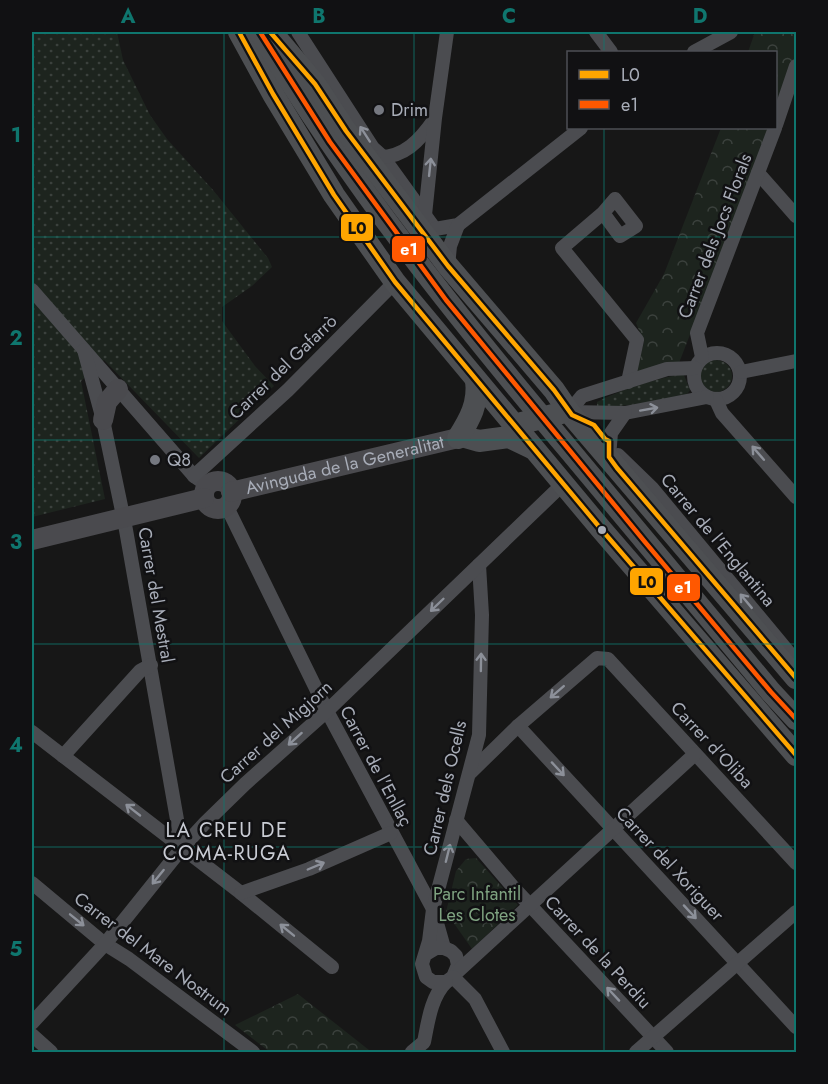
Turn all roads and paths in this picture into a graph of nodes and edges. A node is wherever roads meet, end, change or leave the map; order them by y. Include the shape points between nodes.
1 (239, 32) edge
2 (260, 32) edge
3 (270, 32) edge
4 (298, 32) edge
5 (447, 32) edge
6 (596, 32) edge
7 (731, 32) edge
8 (610, 51) edge
9 (696, 51) edge
10 (796, 66) edge
11 (435, 118) junction
12 (777, 120) edge
13 (580, 129) edge
14 (774, 129) edge
15 (374, 157) junction
16 (758, 173) junction
17 (796, 194) edge
18 (786, 205) junction
19 (603, 213) dead end
20 (425, 215) junction
21 (796, 216) edge
22 (458, 225) junction
23 (431, 234) junction
24 (448, 266) junction
25 (395, 282) junction
26 (32, 290) edge
27 (84, 350) junction
28 (796, 361) edge
29 (699, 362) junction
30 (741, 372) junction
31 (476, 380) junction
32 (628, 382) junction
33 (118, 389) junction
34 (712, 398) junction
35 (565, 413) junction
36 (625, 413) junction
37 (103, 420) junction
38 (518, 424) junction
39 (462, 437) junction
40 (535, 449) junction
41 (608, 451) junction
42 (563, 484) junction
43 (202, 486) junction
44 (229, 498) junction
45 (796, 498) edge
46 (123, 518) junction
47 (32, 540) edge
48 (479, 565) junction
49 (796, 662) edge
50 (151, 665) junction
51 (796, 678) edge
52 (327, 711) junction
53 (796, 719) edge
54 (480, 720) junction
55 (518, 726) junction
56 (32, 732) edge
57 (504, 739) junction
58 (695, 754) junction
59 (796, 755) edge
60 (63, 756) junction
61 (469, 773) junction
62 (456, 820) junction
63 (613, 828) junction
64 (391, 833) junction
65 (182, 848) junction
66 (796, 863) edge
67 (32, 883) edge
68 (241, 893) junction
69 (530, 905) junction
70 (433, 909) junction
71 (796, 912) edge
72 (105, 944) junction
73 (450, 952) junction
74 (426, 954) junction
75 (475, 957) junction
76 (738, 964) junction
77 (332, 967) dead end
78 (452, 977) junction
79 (32, 1023) edge
80 (796, 1027) edge
81 (32, 1035) edge
82 (652, 1037) junction
83 (51, 1053) edge
84 (253, 1053) edge
85 (412, 1053) edge
86 (503, 1053) edge
87 (636, 1053) edge
88 (667, 1053) edge

1 - 25 main road via 334,195
2 - 53 main road via 400,241 475,338
3 - 15 main road
15 -> 4 street via 374,148
5 - 11 street
6 - 8 street
7 - 9 street
10 - 12 street, Carrer dels Jocs Florals
11 - 15 street via 411,147 395,155
20 -> 11 street
13 - 22 street
14 - 16 street, Carrer dels Jocs Florals
15 - 20 street
15 - 23 main road
16 - 18 street
16 - 29 street, Carrer dels Jocs Florals via 697,333
17 - 18 street
18 - 21 street
19 - 32 street via 562,248 637,340
20 - 23 street
22 - 23 street
22 - 24 street
23 - 24 main road
24 - 35 main road via 554,390
25 - 31 main road
25 - 43 street, Carrer del Gafarrò via 288,390
26 - 27 street
27 - 33 street
27 - 37 street, Carrer del Mestral
28 - 30 street
29 - 30 street via 716,352 723,353 737,362
29 - 32 street
29 - 34 street via 695,384
30 - 34 street via 736,390 726,398
31 - 38 main road
31 - 39 main road via 476,406
32 - 35 street via 582,396
33 - 37 street via 106,402
33 - 43 street
36 -> 34 street
45 -> 34 street
35 - 36 street
35 - 38 main road, bridge
35 - 41 main road
36 - 41 street via 614,425
37 - 46 street, Carrer del Mestral
38 - 39 main road
38 - 40 main road
39 - 40 main road via 479,441 508,437
39 - 44 street, Avinguda de la Generalitat
40 - 42 main road
49 -> 41 street, Carrer de l'Englantina via 652,488
41 - 51 main road
42 - 48 street, Carrer del Migjorn
42 - 59 main road
43 - 44 street via 213,508 222,508
43 - 46 street
44 - 52 street, Carrer de l'Enllaç
46 - 47 street
46 - 50 street, Carrer del Mestral
48 -> 52 street, Carrer del Migjorn
54 -> 48 street, Carrer dels Ocells
50 - 60 street via 140,671
50 - 65 street, Carrer del Mestral
52 - 64 street, Carrer de l'Enllaç
52 -> 65 street, Carrer del Migjorn via 244,784
54 - 57 street via 489,733
54 - 61 street, Carrer dels Ocells
55 - 57 street
58 -> 55 street, Carrer d'Oliba via 608,659 597,658
55 -> 63 street, Carrer del Xoriguer
56 - 60 street
57 - 61 street
58 - 63 street
58 - 66 street, Carrer d'Oliba
65 -> 60 street
61 - 62 street, Carrer dels Ocells
62 - 69 street, Carrer de la Perdiu
70 -> 62 street, Carrer dels Ocells
63 - 69 street
63 -> 76 street, Carrer del Xoriguer
68 -> 64 street
64 - 70 street, Carrer de l'Enllaç
65 - 68 street
65 -> 72 street, Carrer del Migjorn
67 -> 72 street, Carrer del Mare Nostrum
77 -> 68 street
69 - 75 street
82 -> 69 street, Carrer de la Perdiu
70 - 73 street, Carrer de l'Enllaç
70 - 74 street, Carrer dels Ocells
71 - 76 street
72 - 79 street, Carrer del Migjorn
72 - 84 street, Carrer del Mare Nostrum
73 - 74 street via 436,948
73 - 75 street
73 - 78 street via 458,965
74 - 78 street via 422,964 426,977 433,981
75 - 78 street
76 - 80 street, Carrer del Xoriguer
76 - 82 street
78 - 85 street via 438,990 424,1042
78 - 86 street via 475,999
81 - 83 street
82 - 87 street
82 - 88 street, Carrer de la Perdiu

